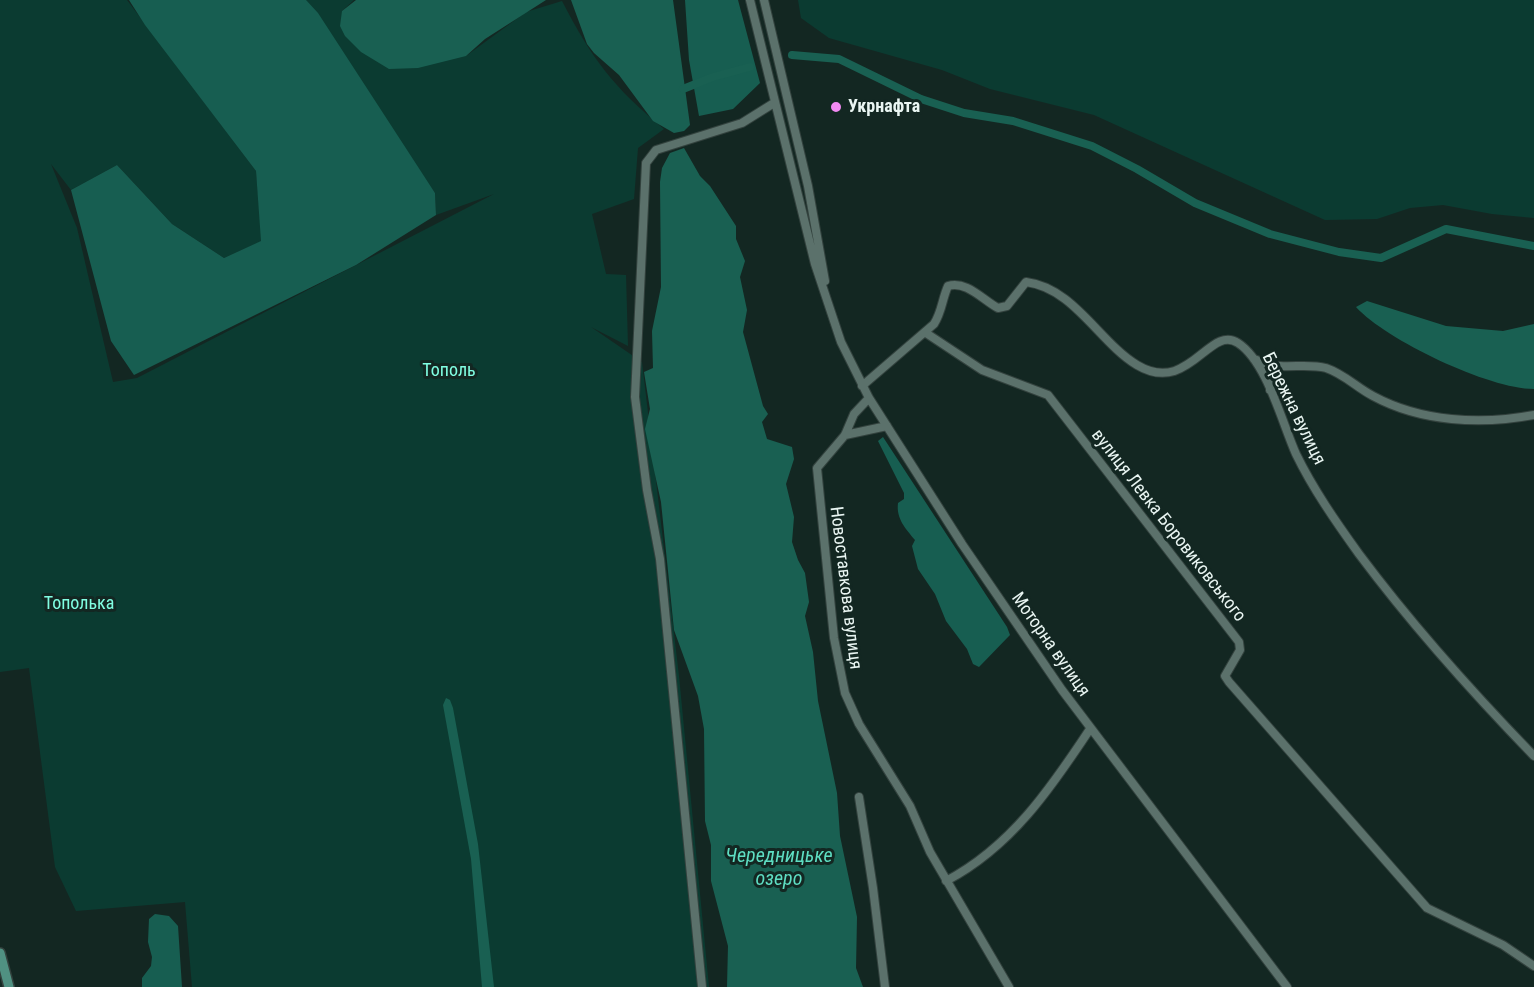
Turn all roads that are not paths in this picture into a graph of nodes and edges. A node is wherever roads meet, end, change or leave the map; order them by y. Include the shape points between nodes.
1 (750, 0) edge
2 (764, 0) edge
3 (774, 103) junction
4 (827, 297) junction
5 (926, 333) junction
6 (1254, 359) junction
7 (1277, 366) junction
8 (862, 386) junction
9 (1270, 390) junction
10 (869, 398) junction
11 (1534, 415) edge
12 (887, 426) junction
13 (845, 435) junction
14 (1090, 729) junction
15 (1534, 756) edge
16 (859, 797) dead end
17 (946, 881) junction
18 (0, 953) edge
19 (1534, 966) edge
20 (9, 987) edge
21 (702, 987) edge
22 (885, 987) edge
23 (1008, 987) edge
24 (1287, 987) edge

1 - 3 street
2 - 4 street via 808,186
3 - 4 street
3 - 21 street via 742,123 656,150 646,163 635,398 660,559
4 - 8 street, Моторна вулиця via 841,342
5 - 6 street, Бережна вулиця via 941,314 948,286 963,286 1002,308 1028,282 1046,287 1062,298 1138,366 1156,371 1179,370 1224,340 1239,343
5 - 8 street, Бережна вулиця
5 - 19 street, вулиця Левка Боровиковського via 982,370 1048,395 1239,642 1240,650 1225,676 1229,682 1427,908 1503,945
6 - 7 street
6 - 9 street, Бережна вулиця
7 - 9 street
7 - 11 street via 1322,367 1415,414 1460,419
8 - 10 street, Моторна вулиця
9 - 15 street, Бережна вулиця via 1298,458 1336,522 1398,606
10 - 12 street, Моторна вулиця
10 - 13 street, Новоставкова вулиця via 854,414
12 - 13 street
12 - 14 street, Моторна вулиця via 962,544
13 - 17 street, Новоставкова вулиця via 822,459 816,478 840,675 859,724 910,806
14 - 17 street via 1020,826
14 - 24 street, Моторна вулиця
16 - 22 street
17 - 23 street, Новоставкова вулиця
18 - 20 main road

